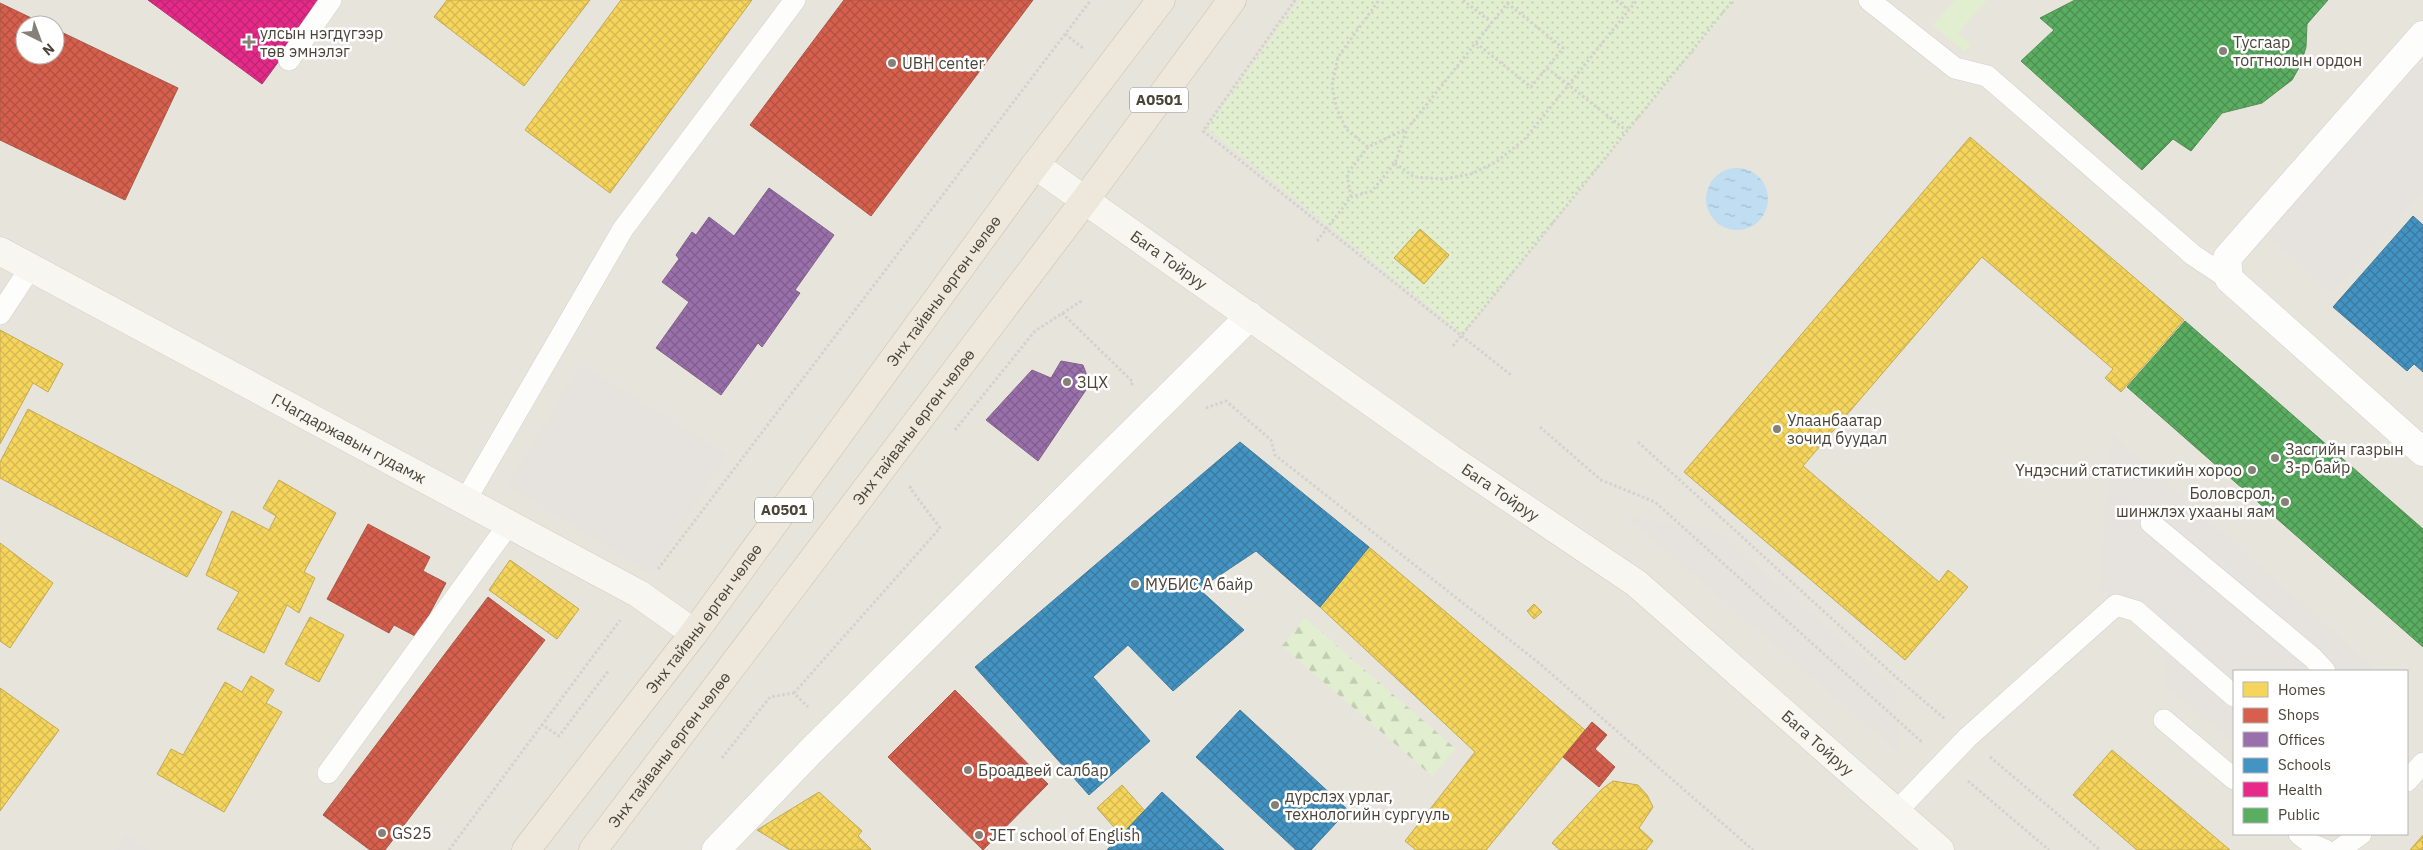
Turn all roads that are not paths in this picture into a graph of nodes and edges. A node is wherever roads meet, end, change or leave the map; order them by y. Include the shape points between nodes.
1 (331, 0) edge
2 (795, 0) edge
3 (1161, 0) edge
4 (1232, 0) edge
5 (1869, 0) edge
6 (2423, 35) edge
7 (289, 60) dead end
8 (1035, 165) junction
9 (1085, 200) junction
10 (0, 251) edge
11 (31, 267) junction
12 (2229, 279) junction
13 (0, 314) edge
14 (1250, 316) junction
15 (2423, 452) edge
16 (465, 501) junction
17 (2151, 523) dead end
18 (509, 524) junction
19 (694, 633) junction
20 (2324, 670) edge
21 (2233, 695) edge
22 (2164, 720) dead end
23 (2423, 763) edge
24 (328, 773) dead end
25 (2233, 778) edge
26 (2408, 780) edge
27 (1896, 812) junction
28 (2300, 835) edge
29 (2360, 835) edge
30 (526, 850) edge
31 (593, 850) edge
32 (716, 850) edge
33 (1940, 850) edge
34 (2324, 850) edge
35 (2338, 850) edge

1 - 7 lane
2 - 16 lane via 623,229
3 - 8 highway, A0501
4 - 9 highway, Энх тайваны өргөн чөлөө / A0501
5 - 12 lane via 1955,68 1987,76 2194,255
6 - 12 street via 2227,258
8 - 9 main road, Бага Тойруу
8 - 19 highway, Энх тайвны өргөн чөлөө / A0501
9 - 14 main road, Бага Тойруу
9 - 31 highway, Энх тайваны өргөн чөлөө / A0501
10 - 11 main road, Г.Чагдаржавын гудамж
11 - 13 lane
11 - 16 main road, Г.Чагдаржавын гудамж
12 - 15 street
14 - 27 main road, Бага Тойруу via 1450,458 1636,583
14 - 32 street via 812,750
16 - 18 main road, Г.Чагдаржавын гудамж
17 - 20 lane
18 - 19 main road, Г.Чагдаржавын гудамж via 639,594
18 - 24 lane
19 - 30 highway, Энх тайвны өргөн чөлөө / A0501
21 - 27 lane via 2136,612 2116,605 1967,738
22 - 25 lane
23 - 26 lane
27 - 33 main road, Бага Тойруу
28 - 34 lane
29 - 35 lane

